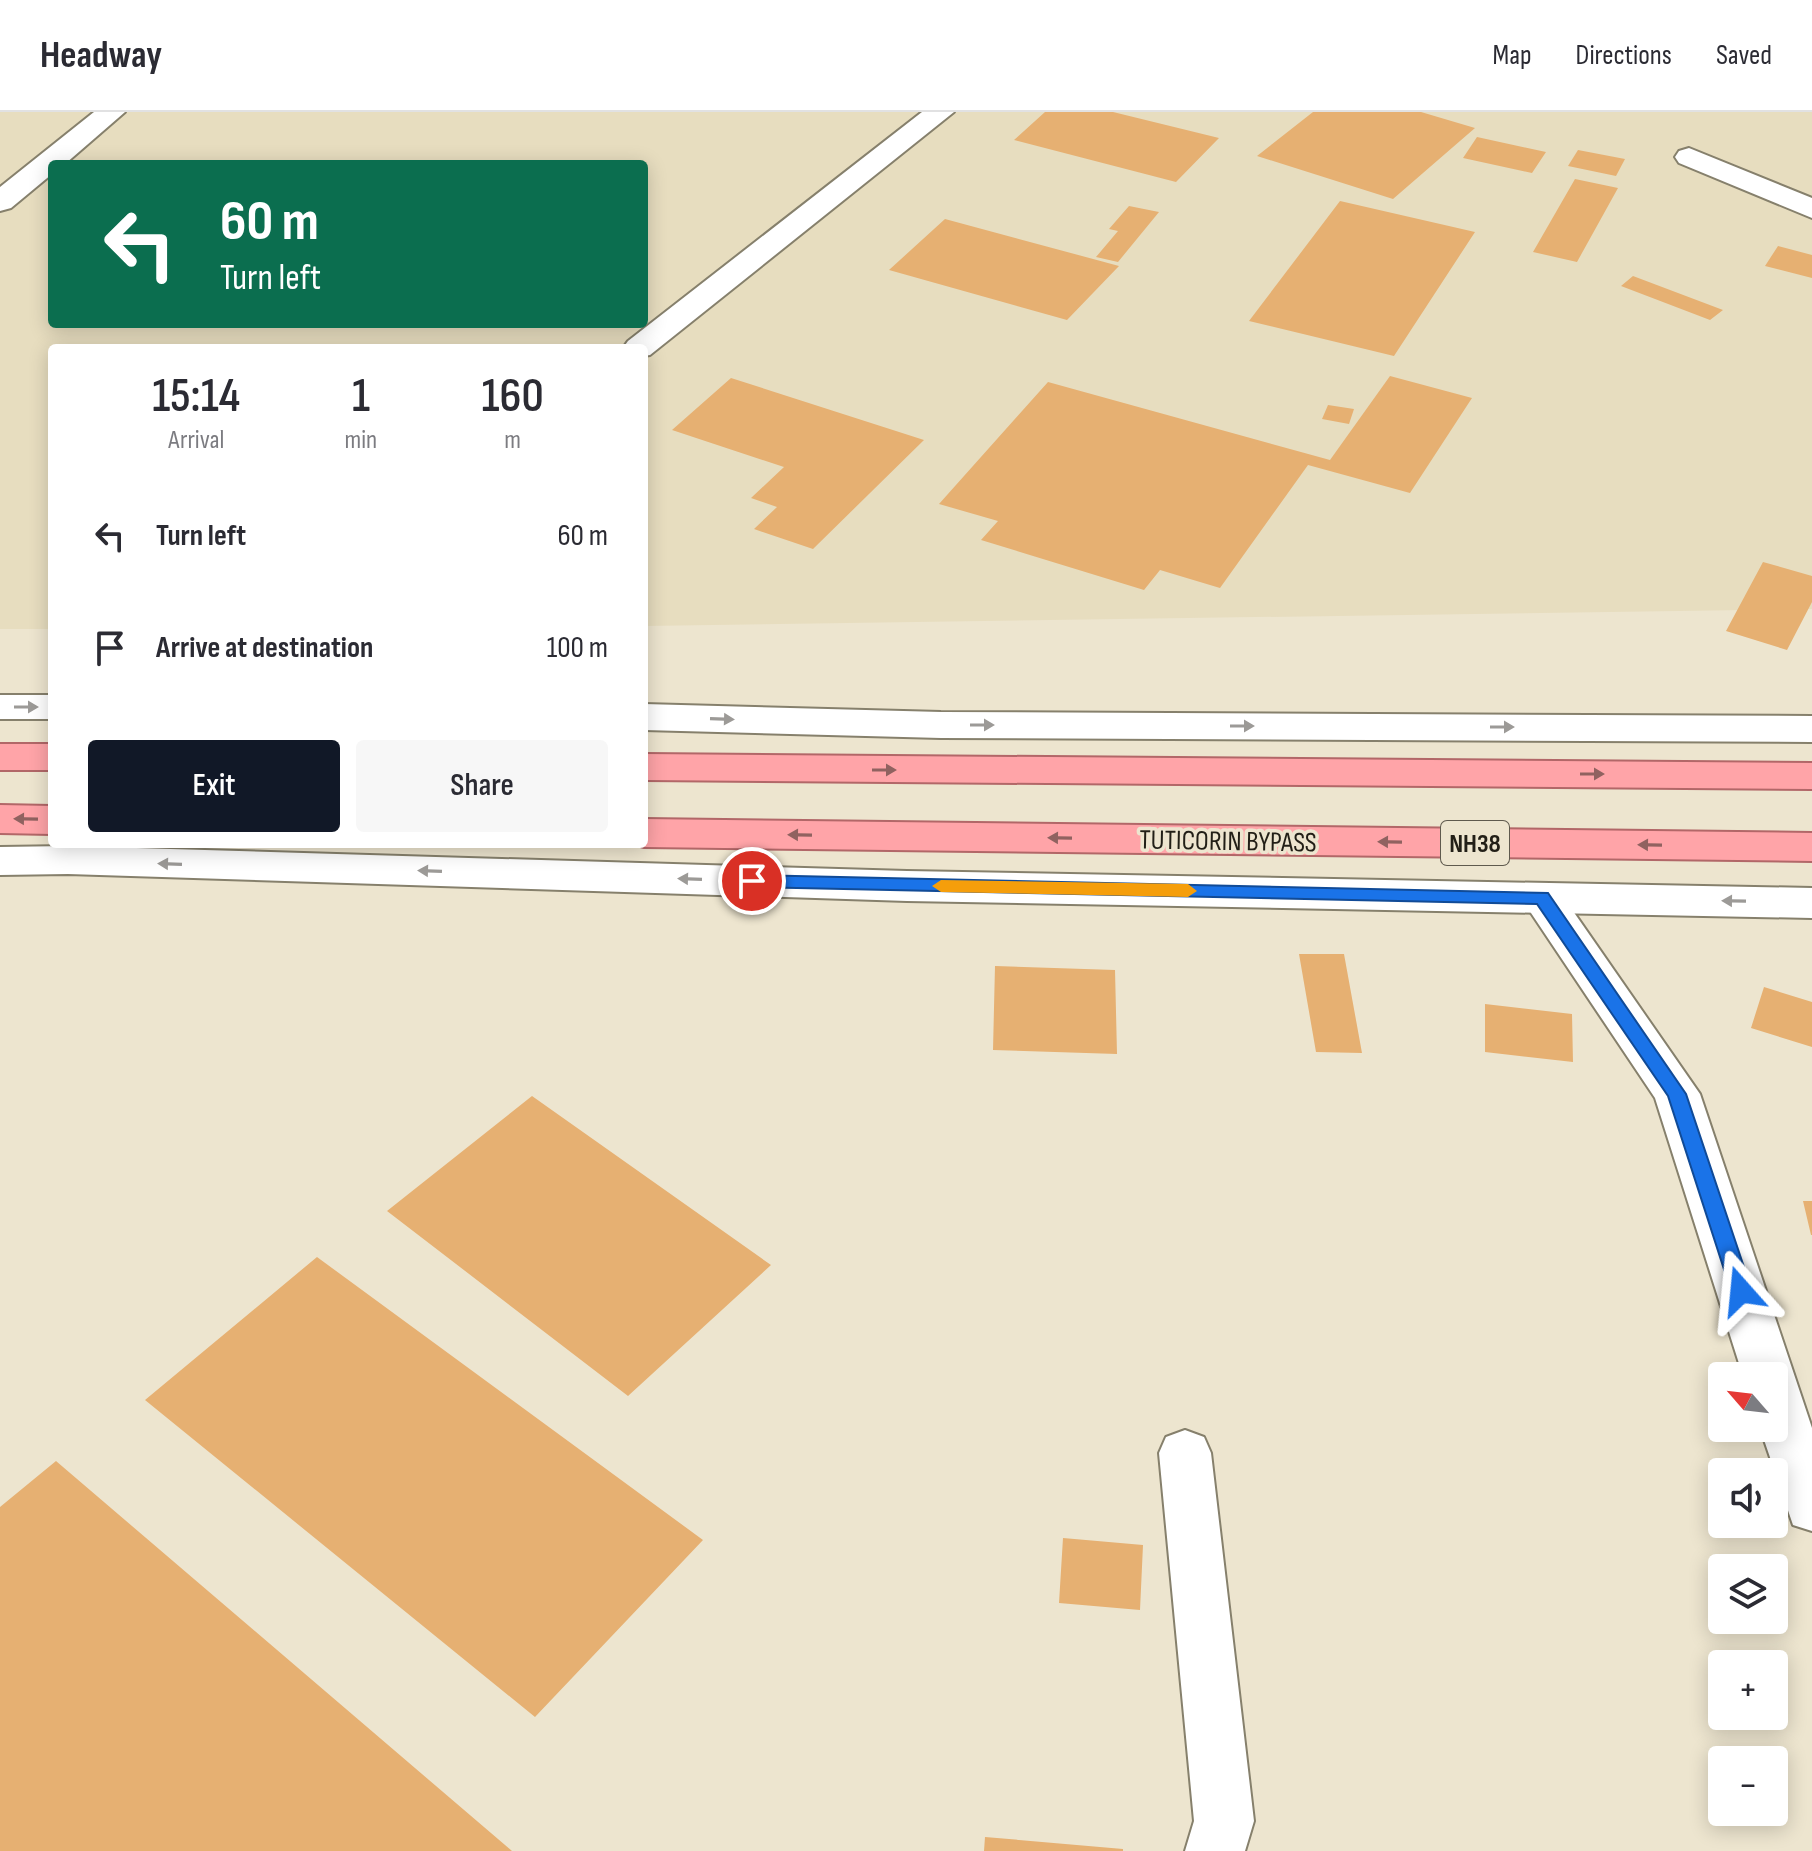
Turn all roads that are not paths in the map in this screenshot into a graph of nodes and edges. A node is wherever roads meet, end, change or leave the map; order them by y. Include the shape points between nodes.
1 (111, 112) edge
2 (940, 112) edge
3 (1689, 157) dead end
4 (52, 160) edge
5 (48, 163) edge
6 (0, 202) edge
7 (1812, 209) edge
8 (644, 344) edge
9 (0, 707) edge
10 (48, 707) edge
11 (648, 717) edge
12 (1812, 729) edge
13 (0, 757) edge
14 (48, 757) edge
15 (648, 767) edge
16 (1812, 776) edge
17 (0, 819) edge
18 (48, 820) edge
19 (648, 833) edge
20 (1812, 847) edge
21 (0, 861) edge
22 (1542, 898) junction
23 (1812, 903) edge
24 (1764, 1362) edge
25 (1788, 1435) edge
26 (1185, 1453) dead end
27 (1812, 1508) edge
28 (1215, 1851) edge

1 - 4 street
2 - 8 street
3 - 7 street
5 - 6 street
9 -> 10 street
11 -> 12 street via 941,725
13 - 14 highway
15 -> 16 highway
18 -> 17 highway
20 -> 19 highway, TUTICORIN BYPASS / NH38
22 -> 21 street
23 -> 22 street
22 - 24 street via 1677,1094
25 - 27 street
26 - 28 street via 1224,1821

